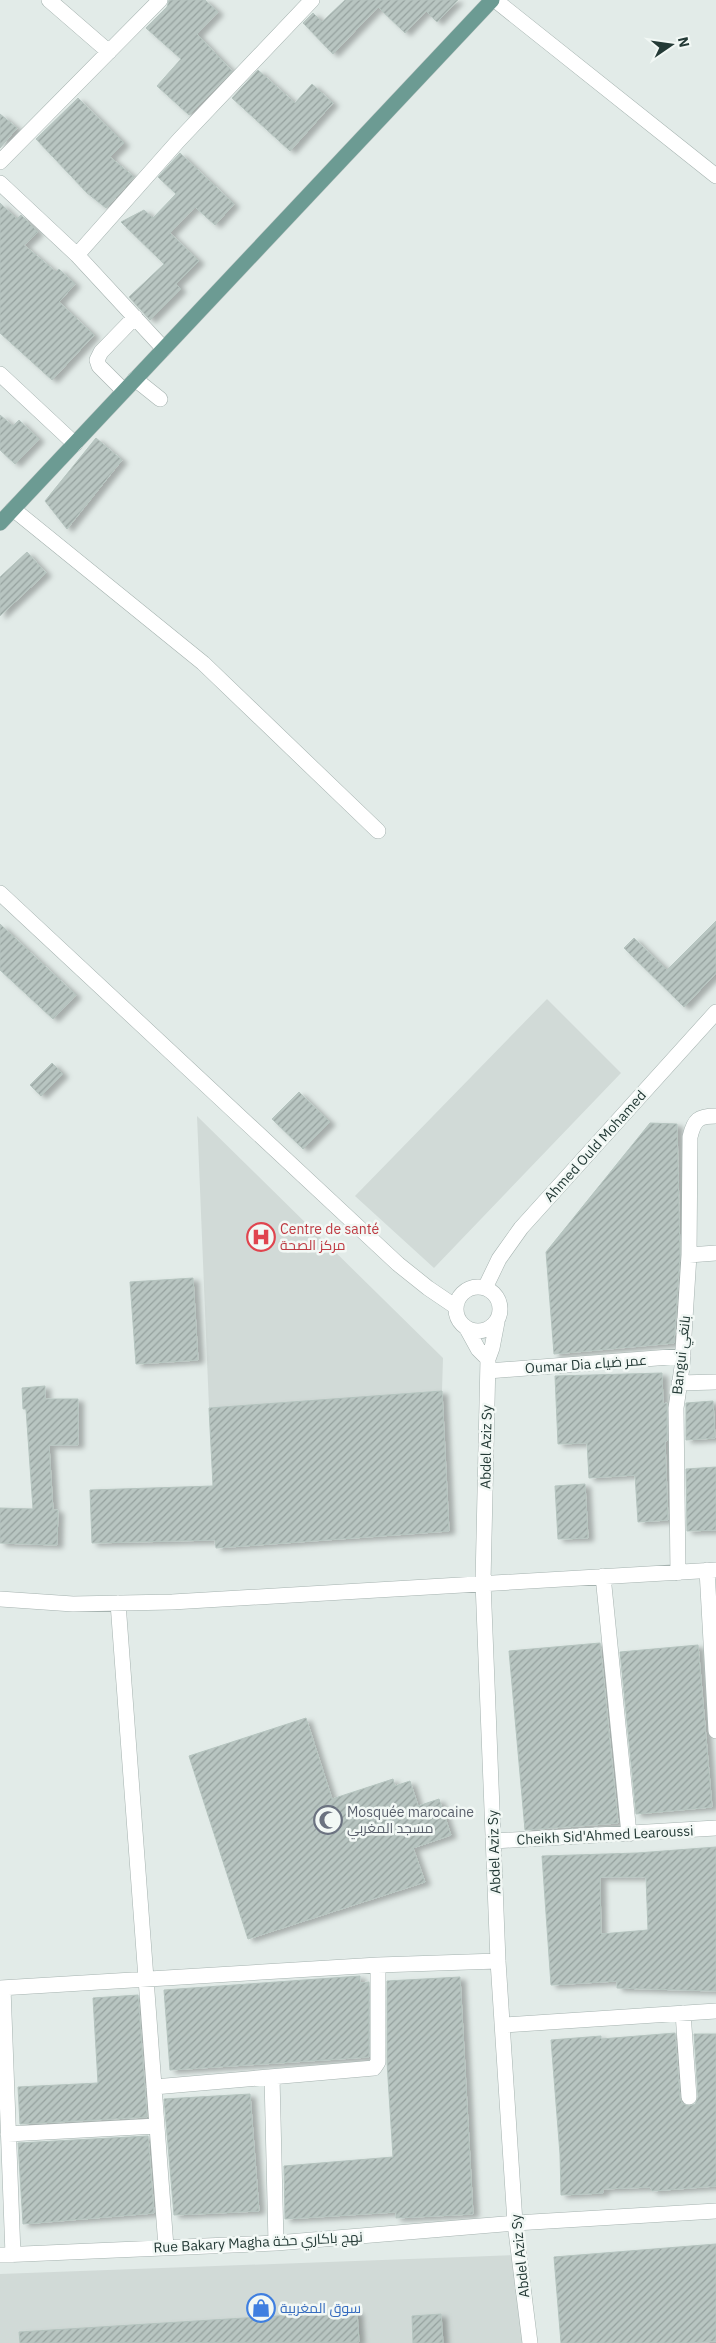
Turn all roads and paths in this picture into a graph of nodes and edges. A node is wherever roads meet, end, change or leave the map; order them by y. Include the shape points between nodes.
1 (49, 0) edge
2 (160, 0) edge
3 (312, 0) edge
4 (494, 0) edge
5 (109, 52) junction
6 (0, 162) edge
7 (716, 176) edge
8 (0, 183) edge
9 (78, 255) junction
10 (135, 317) junction
11 (164, 349) junction
12 (0, 374) edge
13 (136, 379) junction
14 (124, 391) junction
15 (160, 399) dead end
16 (75, 444) junction
17 (13, 509) junction
18 (0, 523) edge
19 (378, 831) dead end
20 (0, 893) edge
21 (716, 1012) edge
22 (716, 1116) edge
23 (716, 1253) edge
24 (689, 1255) junction
25 (485, 1288) junction
26 (456, 1307) junction
27 (497, 1322) junction
28 (467, 1329) junction
29 (683, 1356) junction
30 (488, 1365) junction
31 (716, 1382) edge
32 (680, 1383) junction
33 (711, 1570) edge
34 (678, 1573) junction
35 (603, 1576) junction
36 (483, 1582) junction
37 (0, 1599) edge
38 (118, 1603) junction
39 (716, 1731) edge
40 (716, 1828) edge
41 (628, 1834) junction
42 (494, 1841) junction
43 (498, 1961) junction
44 (378, 1965) junction
45 (146, 1979) junction
46 (2, 1988) edge
47 (716, 2011) edge
48 (683, 2014) junction
49 (504, 2024) junction
50 (272, 2077) junction
51 (154, 2087) junction
52 (689, 2097) dead end
53 (157, 2126) junction
54 (8, 2134) junction
55 (716, 2211) edge
56 (516, 2223) junction
57 (276, 2243) junction
58 (166, 2248) junction
59 (6, 2255) edge
60 (530, 2343) edge

1 - 5 street
2 - 5 street
3 - 9 street via 180,140
4 - 7 street
4 - 11 main road
5 - 6 street
8 - 9 street
9 - 10 street
10 - 11 street
10 - 14 street via 97,360
11 - 13 main road
12 - 16 street
13 - 14 main road
13 - 15 street
14 - 16 main road
16 - 17 main road
17 - 18 main road
17 - 19 street via 203,663
20 - 26 street via 398,1264
21 - 25 street, Ahmed Ould Mohamed via 521,1228 499,1259
22 - 24 street, Bangui بانغي via 697,1120 690,1137
23 - 24 street
24 - 29 street, Bangui بانغي
25 - 26 street via 463,1293
25 - 27 street via 498,1298
26 - 28 street via 458,1319
27 - 28 street via 487,1330
27 - 30 street, Abdel Aziz Sy
28 - 30 street
29 - 30 street, Oumar Dia عمر ضياء
29 - 32 street, Bangui بانغي
30 - 36 street, Abdel Aziz Sy
31 - 32 street
32 - 34 street, Bangui بانغي via 676,1408
33 - 34 street
33 - 39 street
34 - 35 street
35 - 36 street
35 - 41 street
36 - 38 street
36 - 42 street, Abdel Aziz Sy
37 - 38 street via 73,1604
38 - 45 street
40 - 41 street, Cheikh Sid'Ahmed Learoussi
41 - 42 street, Cheikh Sid'Ahmed Learoussi
42 - 43 street, Abdel Aziz Sy
43 - 44 street
43 - 49 street, Abdel Aziz Sy
44 - 45 street
44 - 50 street via 378,2062 374,2068
45 - 46 street
45 - 51 street
46 - 54 street
47 - 48 street
48 - 49 street
48 - 52 street
49 - 56 street, Abdel Aziz Sy
50 - 51 street
50 - 57 street
51 - 53 street
53 - 54 street
53 - 58 street
54 - 59 street
55 - 56 street, Rue Bakary Magha نهج باكاري حخة
56 - 57 street, Rue Bakary Magha نهج باكاري حخة
56 - 60 street, Abdel Aziz Sy
57 - 58 street, Rue Bakary Magha نهج باكاري حخة
58 - 59 street, Rue Bakary Magha نهج باكاري حخة

